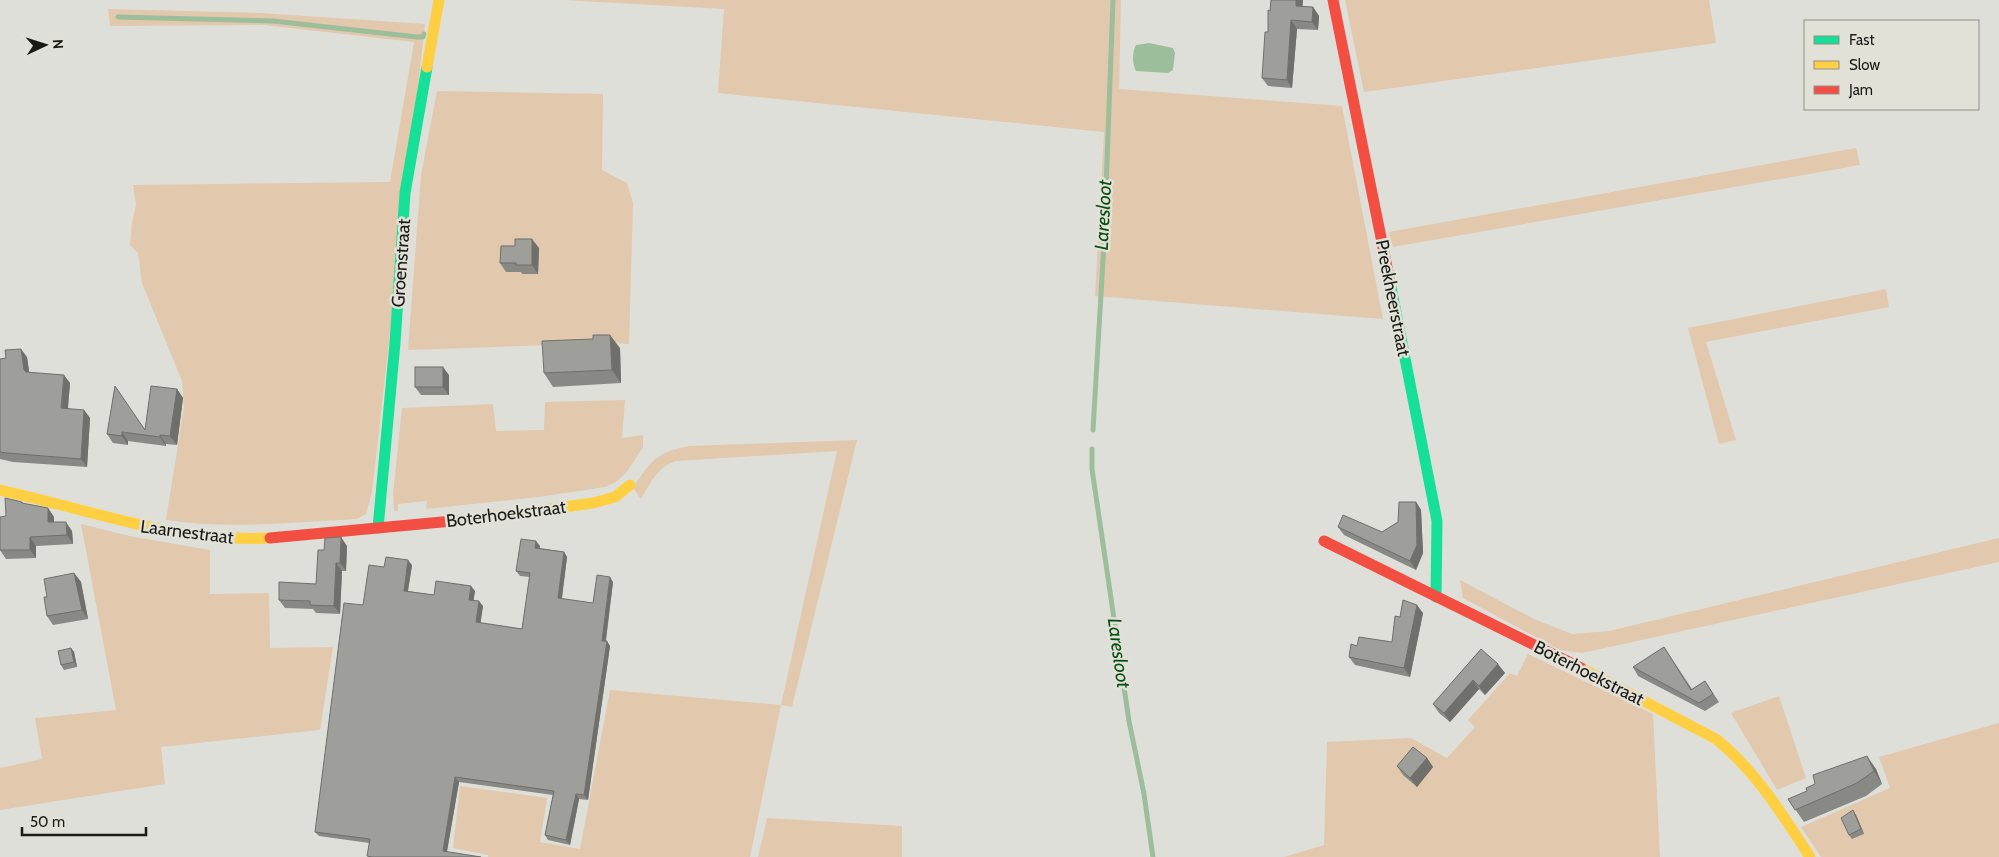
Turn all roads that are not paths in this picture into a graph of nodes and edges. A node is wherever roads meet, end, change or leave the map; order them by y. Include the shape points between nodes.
1 (439, 0) edge
2 (1332, 0) edge
3 (630, 485) dead end
4 (0, 490) edge
5 (378, 528) junction
6 (1324, 541) dead end
7 (1436, 597) junction
8 (1810, 857) edge

1 - 5 street, Groenstraat via 406,193
2 - 7 street, Preekheerstraat via 1432,490 1437,530
3 - 5 street, Boterhoekstraat via 615,497 594,503
4 - 5 street, Laarnestraat via 147,528 201,537 290,538
6 - 7 street, Boterhoekstraat
7 - 8 street, Boterhoekstraat via 1568,661 1716,739 1748,767

